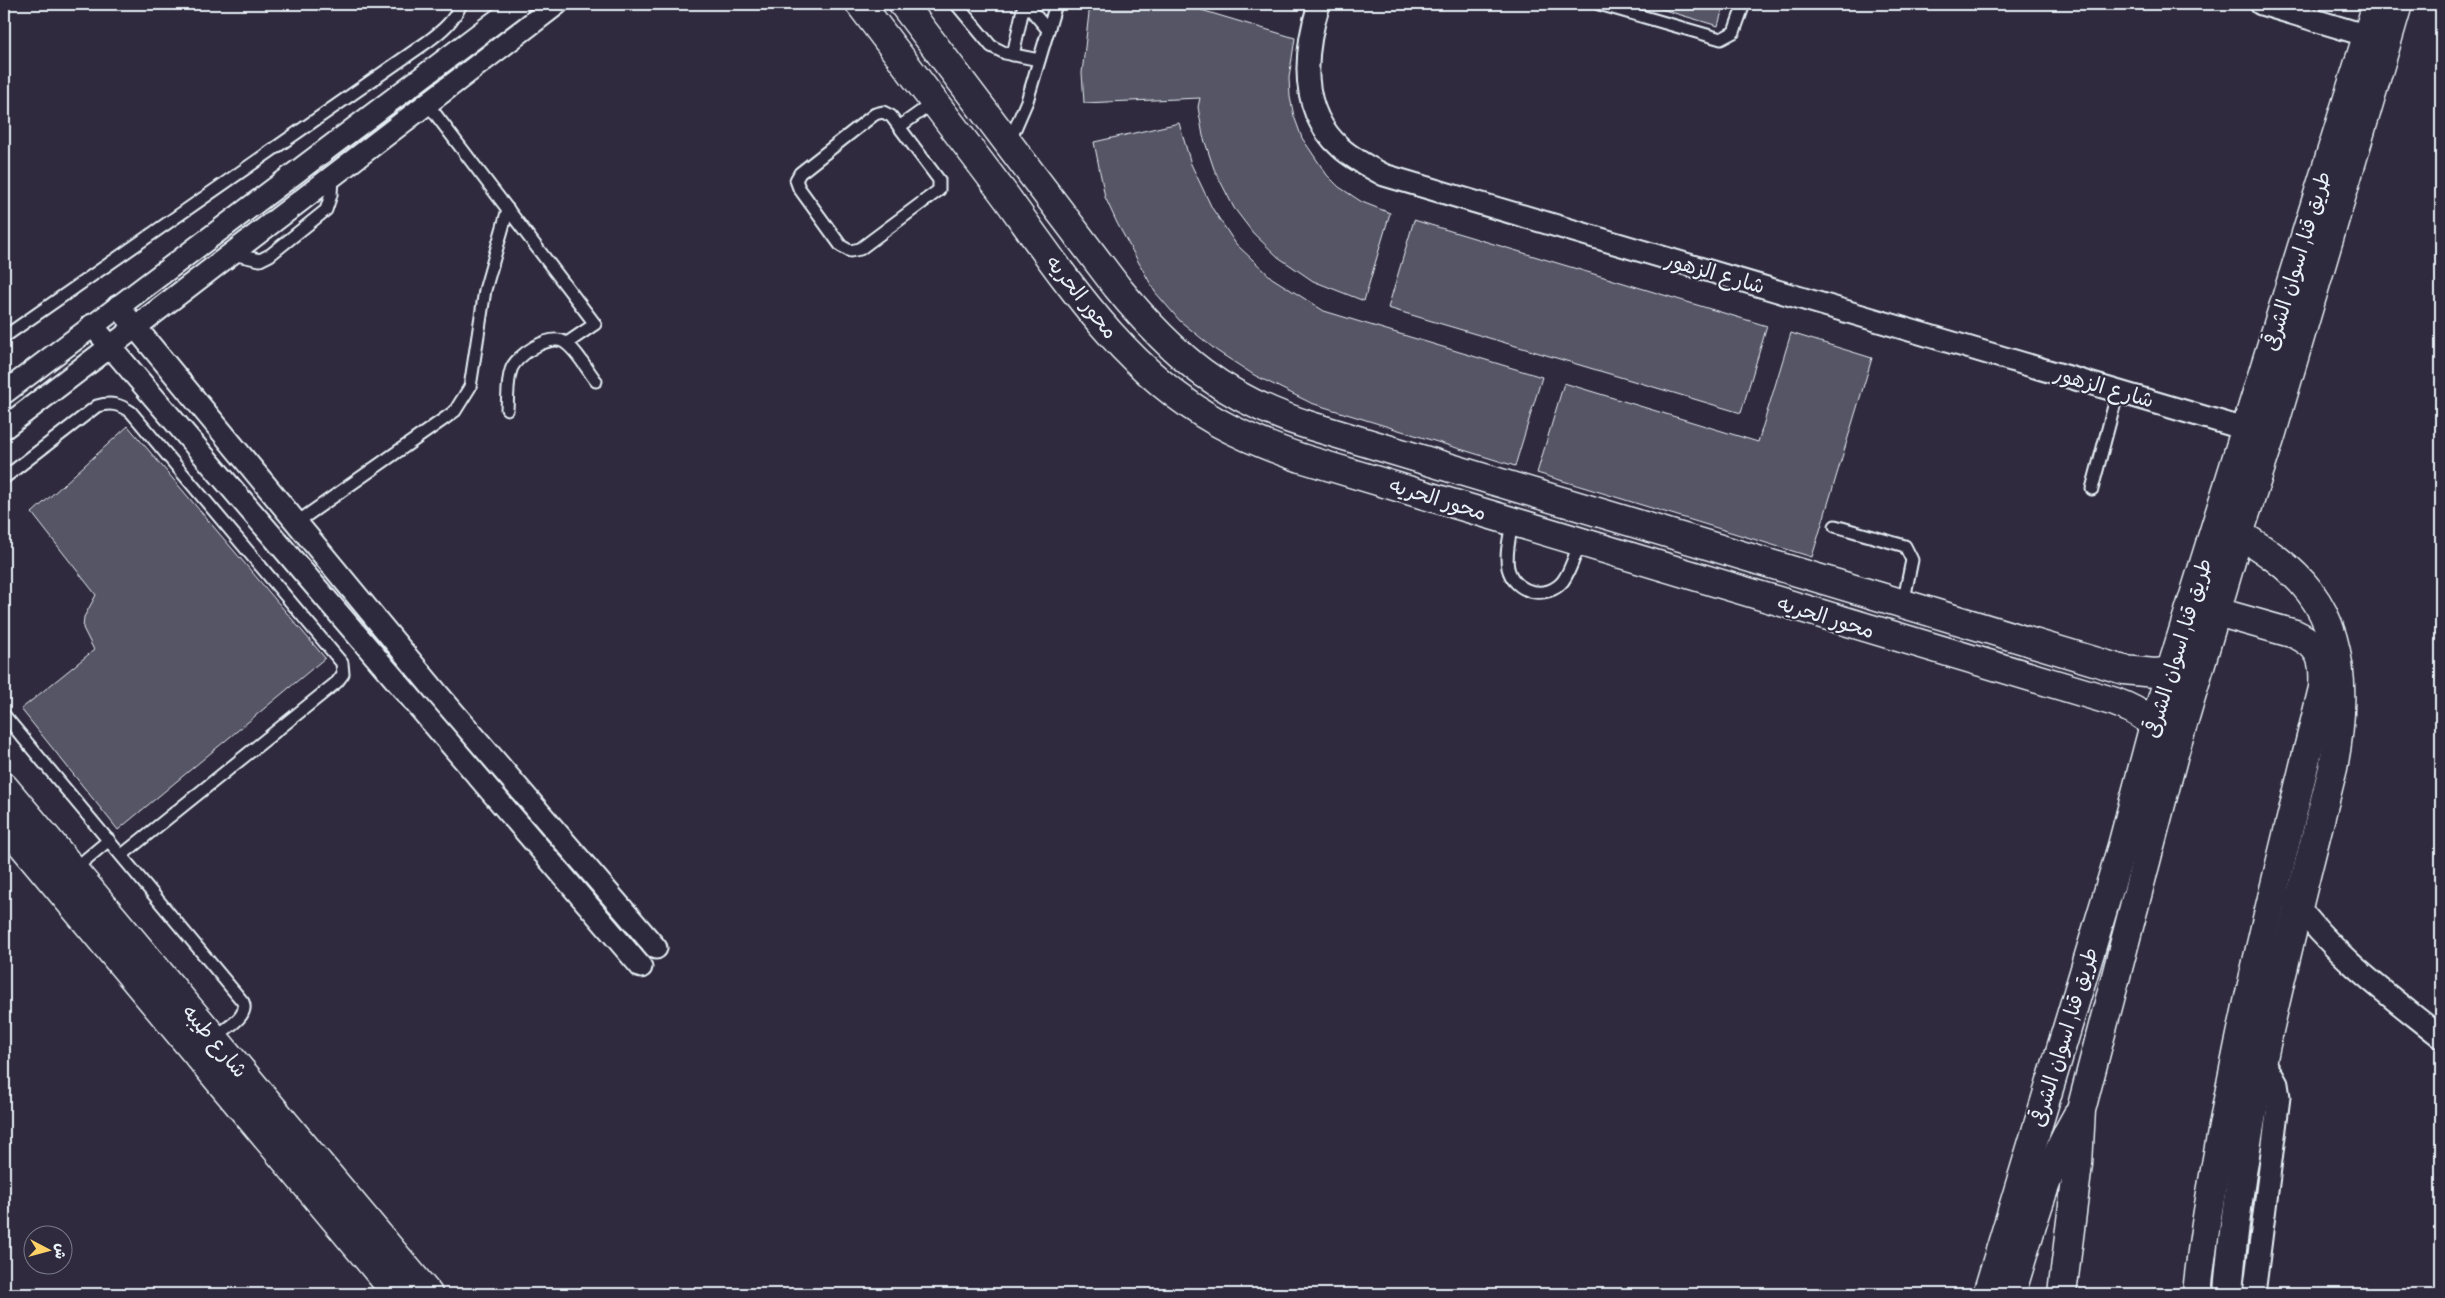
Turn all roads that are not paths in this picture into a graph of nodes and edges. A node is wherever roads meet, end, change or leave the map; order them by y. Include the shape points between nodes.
1 (461, 4) edge
2 (519, 4) edge
3 (557, 4) edge
4 (860, 4) edge
5 (903, 4) edge
6 (1025, 4) edge
7 (1056, 4) edge
8 (1319, 4) edge
9 (1599, 4) edge
10 (1744, 4) edge
11 (2261, 4) edge
12 (2376, 4) edge
13 (2398, 4) edge
14 (960, 5) edge
15 (1048, 30) junction
16 (2377, 39) junction
17 (1013, 54) junction
18 (1039, 60) junction
19 (934, 102) junction
20 (427, 103) junction
21 (899, 127) junction
22 (1007, 141) junction
23 (508, 209) junction
24 (118, 306) junction
25 (92, 325) junction
26 (135, 327) junction
27 (4, 337) edge
28 (567, 343) junction
29 (111, 346) junction
30 (596, 381) dead end
31 (2118, 391) junction
32 (4, 393) edge
33 (507, 409) dead end
34 (4, 428) edge
35 (2245, 428) junction
36 (4, 478) edge
37 (2092, 489) dead end
38 (1512, 522) junction
39 (296, 523) junction
40 (1835, 526) dead end
41 (2239, 534) junction
42 (1580, 542) junction
43 (1903, 604) junction
44 (2217, 612) junction
45 (2200, 668) junction
46 (2170, 672) junction
47 (2332, 674) junction
48 (4, 715) edge
49 (2154, 725) junction
50 (2174, 754) junction
51 (4, 787) edge
52 (4, 824) edge
53 (109, 840) junction
54 (122, 855) junction
55 (2278, 878) junction
56 (76, 886) junction
57 (2299, 907) junction
58 (656, 948) dead end
59 (641, 967) dead end
60 (2419, 1019) junction
61 (2441, 1024) edge
62 (2441, 1037) edge
63 (213, 1051) junction
64 (2264, 1062) junction
65 (2081, 1110) junction
66 (302, 1164) junction
67 (397, 1294) edge
68 (428, 1294) edge
69 (1986, 1294) edge
70 (2011, 1294) edge
71 (2062, 1294) edge
72 (2197, 1294) edge
73 (2228, 1294) edge
74 (2254, 1294) edge

1 - 27 lane via 444,30
2 - 24 street
3 - 20 street
4 - 19 main road, محور الحريه
5 - 22 main road, محور الحريه
6 - 15 lane
6 - 17 lane
7 - 15 lane
8 - 31 street, شارع الزهور via 1307,48 1306,75 1312,101 1340,148 1384,175
9 - 10 lane via 1721,39 1734,32
11 - 16 street
12 - 16 main road, طريق قنا, اسوان الشرقى
13 - 16 main road, طريق قنا, اسوان الشرقى
14 - 17 lane via 991,46
15 - 18 lane
16 - 35 main road, طريق قنا, اسوان الشرقى
16 - 41 main road, طريق قنا, اسوان الشرقى via 2271,436
17 - 18 lane
18 - 22 lane via 1021,116
19 - 21 lane
19 - 38 main road, محور الحريه via 1087,307 1147,371 1181,398 1217,422 1279,450
20 - 23 lane
20 - 26 street
21 - 21 lane via 939,180 940,190 860,249 845,249 799,188 798,176 875,114 887,113
22 - 43 main road, محور الحريه via 1117,288 1156,332 1201,373 1254,405 1311,426
23 - 28 lane via 595,324
23 - 39 lane via 485,290 470,387 464,400 444,419
24 - 25 street
24 - 26 street
25 - 29 street
25 - 32 street
26 - 29 street
26 - 39 street
28 - 30 lane
28 - 33 lane via 559,340 544,342 514,363
29 - 34 street
29 - 59 street
31 - 35 street, شارع الزهور
31 - 37 lane
35 - 46 main road, طريق قنا, اسوان الشرقى
36 - 54 lane via 98,406 109,403 121,405 131,412 342,664 343,674 337,682
38 - 42 main road, محور الحريه
38 - 42 lane via 1508,566 1514,580 1525,590 1545,592 1562,582
39 - 58 street
40 - 43 lane via 1905,546 1912,560
41 - 44 main road, طريق قنا, اسوان الشرقى
41 - 47 main road via 2266,550 2310,592 2325,618 2335,646
42 - 49 main road, محور الحريه via 2115,702
43 - 46 main road, محور الحريه via 2124,670
44 - 45 main road, طريق قنا, اسوان الشرقى
44 - 47 main road via 2307,640
45 - 46 main road, محور الحريه
45 - 50 main road, طريق قنا, اسوان الشرقى
46 - 49 main road, طريق قنا, اسوان الشرقى
47 - 55 main road via 2323,688
47 - 57 main road via 2341,698 2338,745
48 - 53 lane
49 - 50 main road, محور الحريه
49 - 69 main road, طريق قنا, اسوان الشرقى via 2122,846
50 - 65 main road, طريق قنا, اسوان الشرقى
51 - 56 main road, شارع طيبه
52 - 56 main road, شارع طيبه
53 - 54 lane
53 - 56 lane
54 - 63 lane via 245,1006 243,1015
55 - 57 street
55 - 72 main road via 2254,972 2225,1112 2200,1256
56 - 63 main road, شارع طيبه
57 - 60 street via 2354,968
57 - 64 main road
60 - 61 street
60 - 62 street
63 - 66 main road, شارع طيبه
64 - 73 main road via 2240,1190
64 - 74 street via 2277,1084 2279,1097
65 - 70 main road via 2055,1158
65 - 71 main road, طريق قنا, اسوان الشرقى via 2078,1164
66 - 67 main road, شارع طيبه
66 - 68 main road, شارع طيبه

